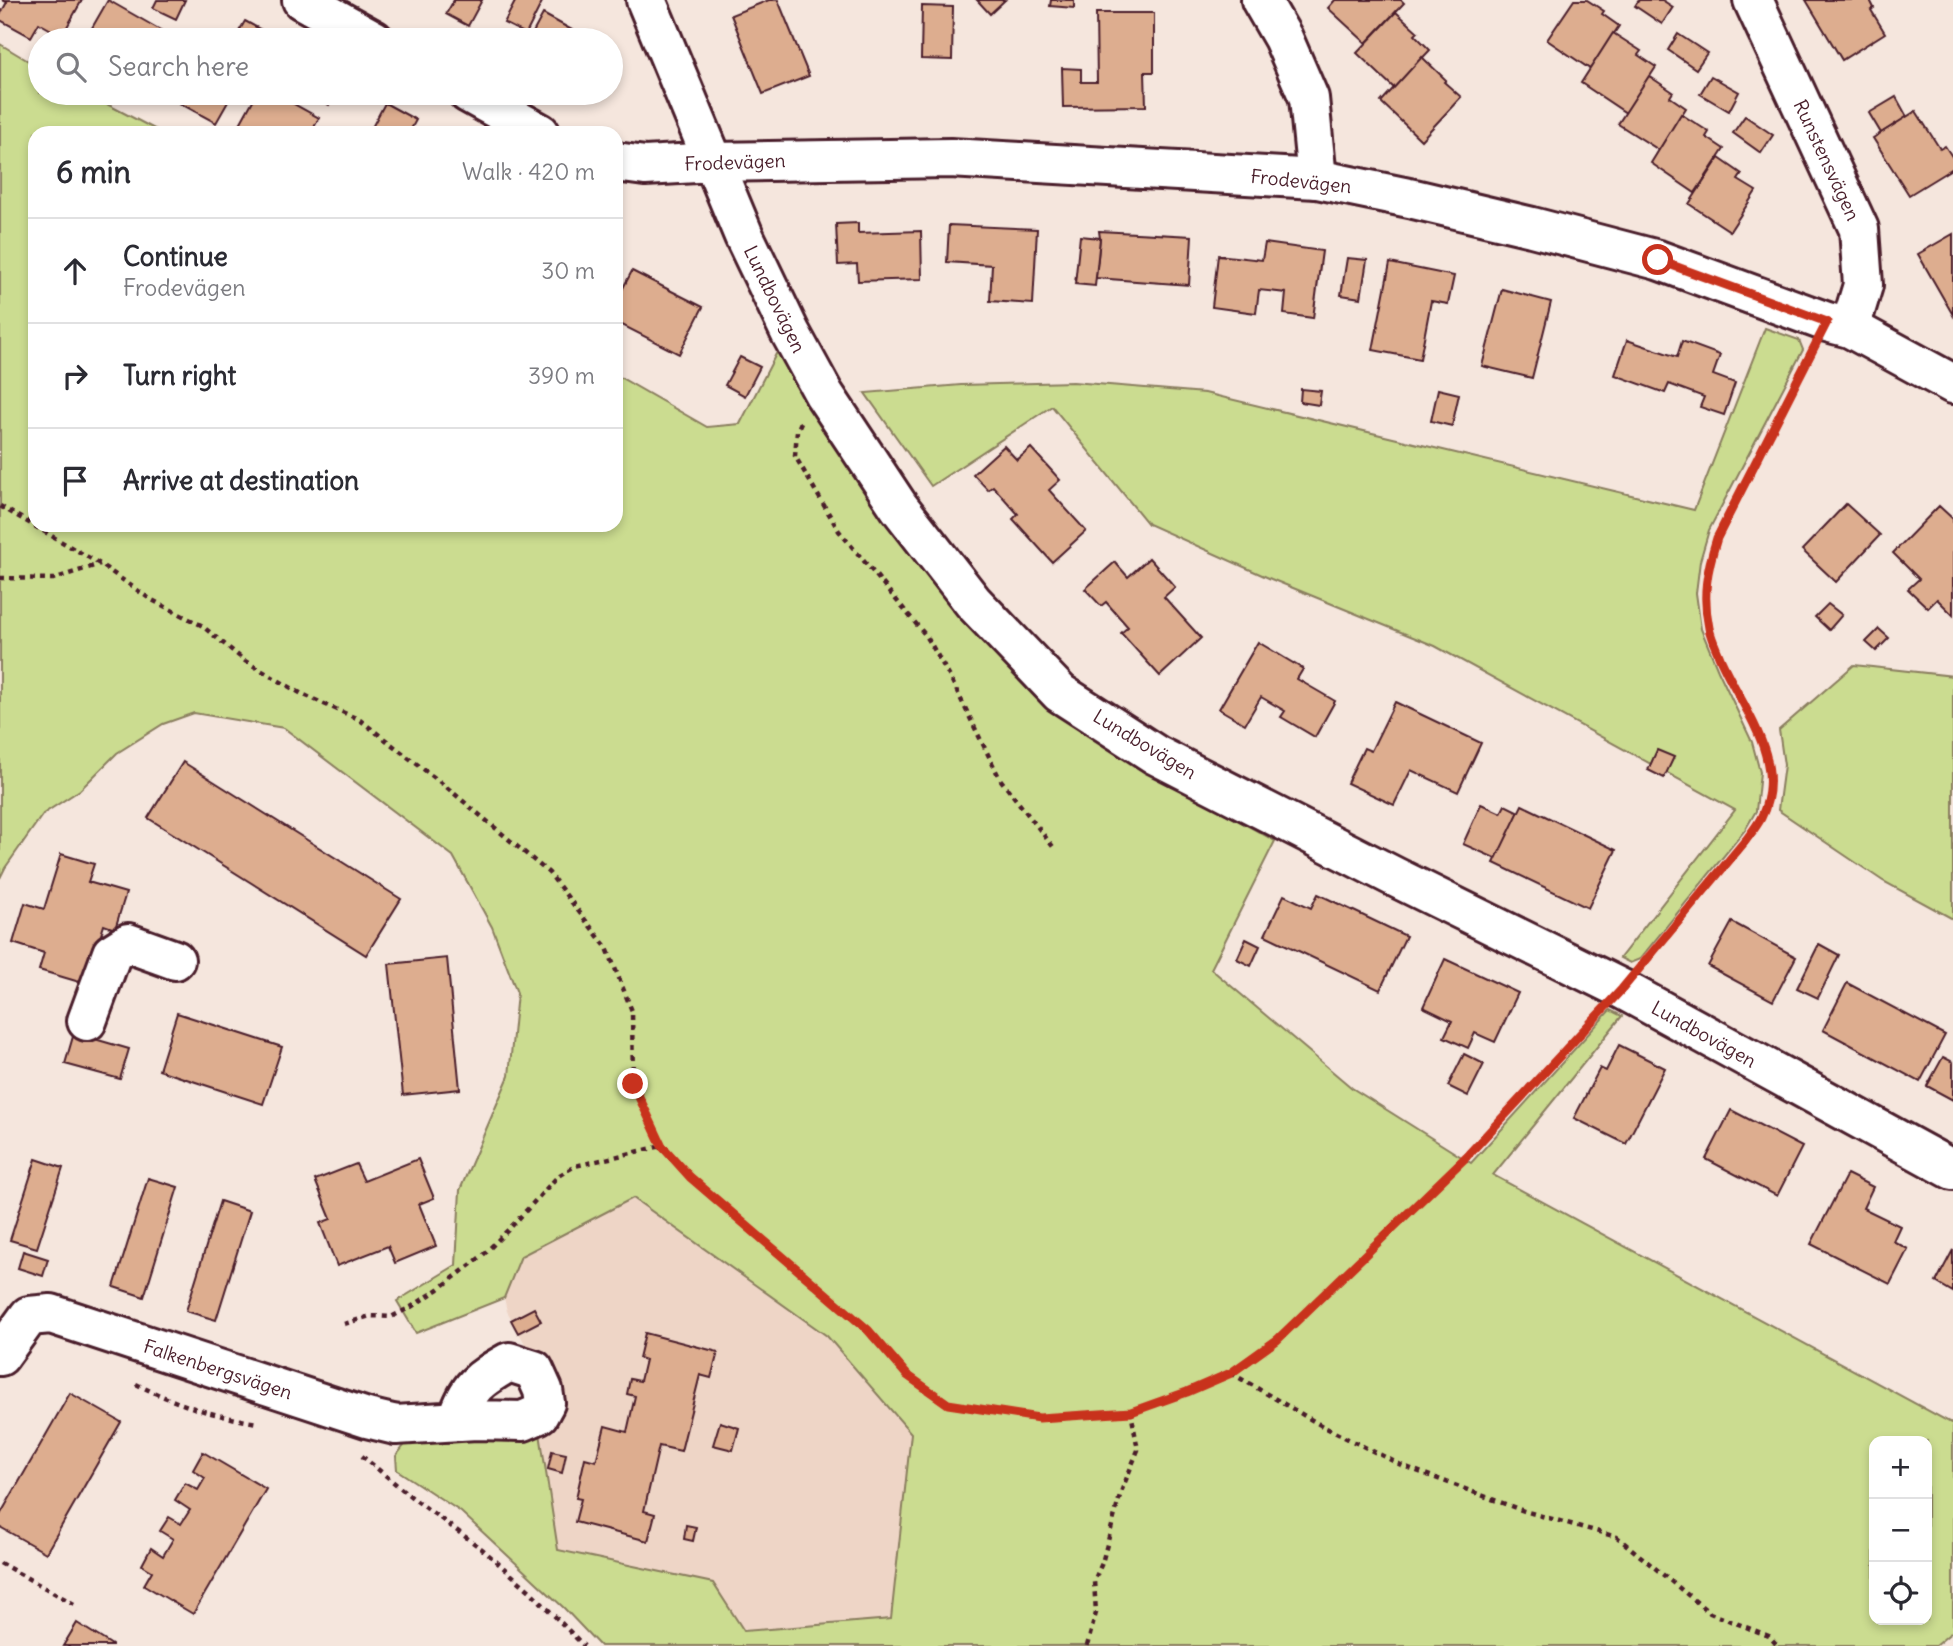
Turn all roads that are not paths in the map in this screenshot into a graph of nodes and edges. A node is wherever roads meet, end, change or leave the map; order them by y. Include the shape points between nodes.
1 (302, 0) edge
2 (646, 0) edge
3 (1261, 0) edge
4 (1753, 0) edge
5 (352, 28) edge
6 (490, 105) edge
7 (527, 126) edge
8 (713, 162) junction
9 (623, 163) edge
10 (1317, 179) junction
11 (1839, 325) junction
12 (1953, 384) edge
13 (175, 960) dead end
14 (87, 1021) dead end
15 (1953, 1170) edge
16 (0, 1356) edge
17 (457, 1421) dead end

1 - 5 street
2 - 8 street, Lundbovägen
3 - 10 street via 1309,98
4 - 11 street, Runstensvägen via 1859,229 1863,285
6 - 7 street
8 - 9 street, Frodevägen
8 - 10 street, Frodevägen via 950,158
8 - 15 street, Lundbovägen via 784,320 824,394 899,507 965,591 1060,693 1156,755 1622,989
10 - 11 street, Frodevägen via 1658,260
11 - 12 street, Frodevägen
13 - 14 street via 128,943 112,953
16 - 17 street, Falkenbergsvägen via 29,1316 51,1314 367,1418 396,1425

